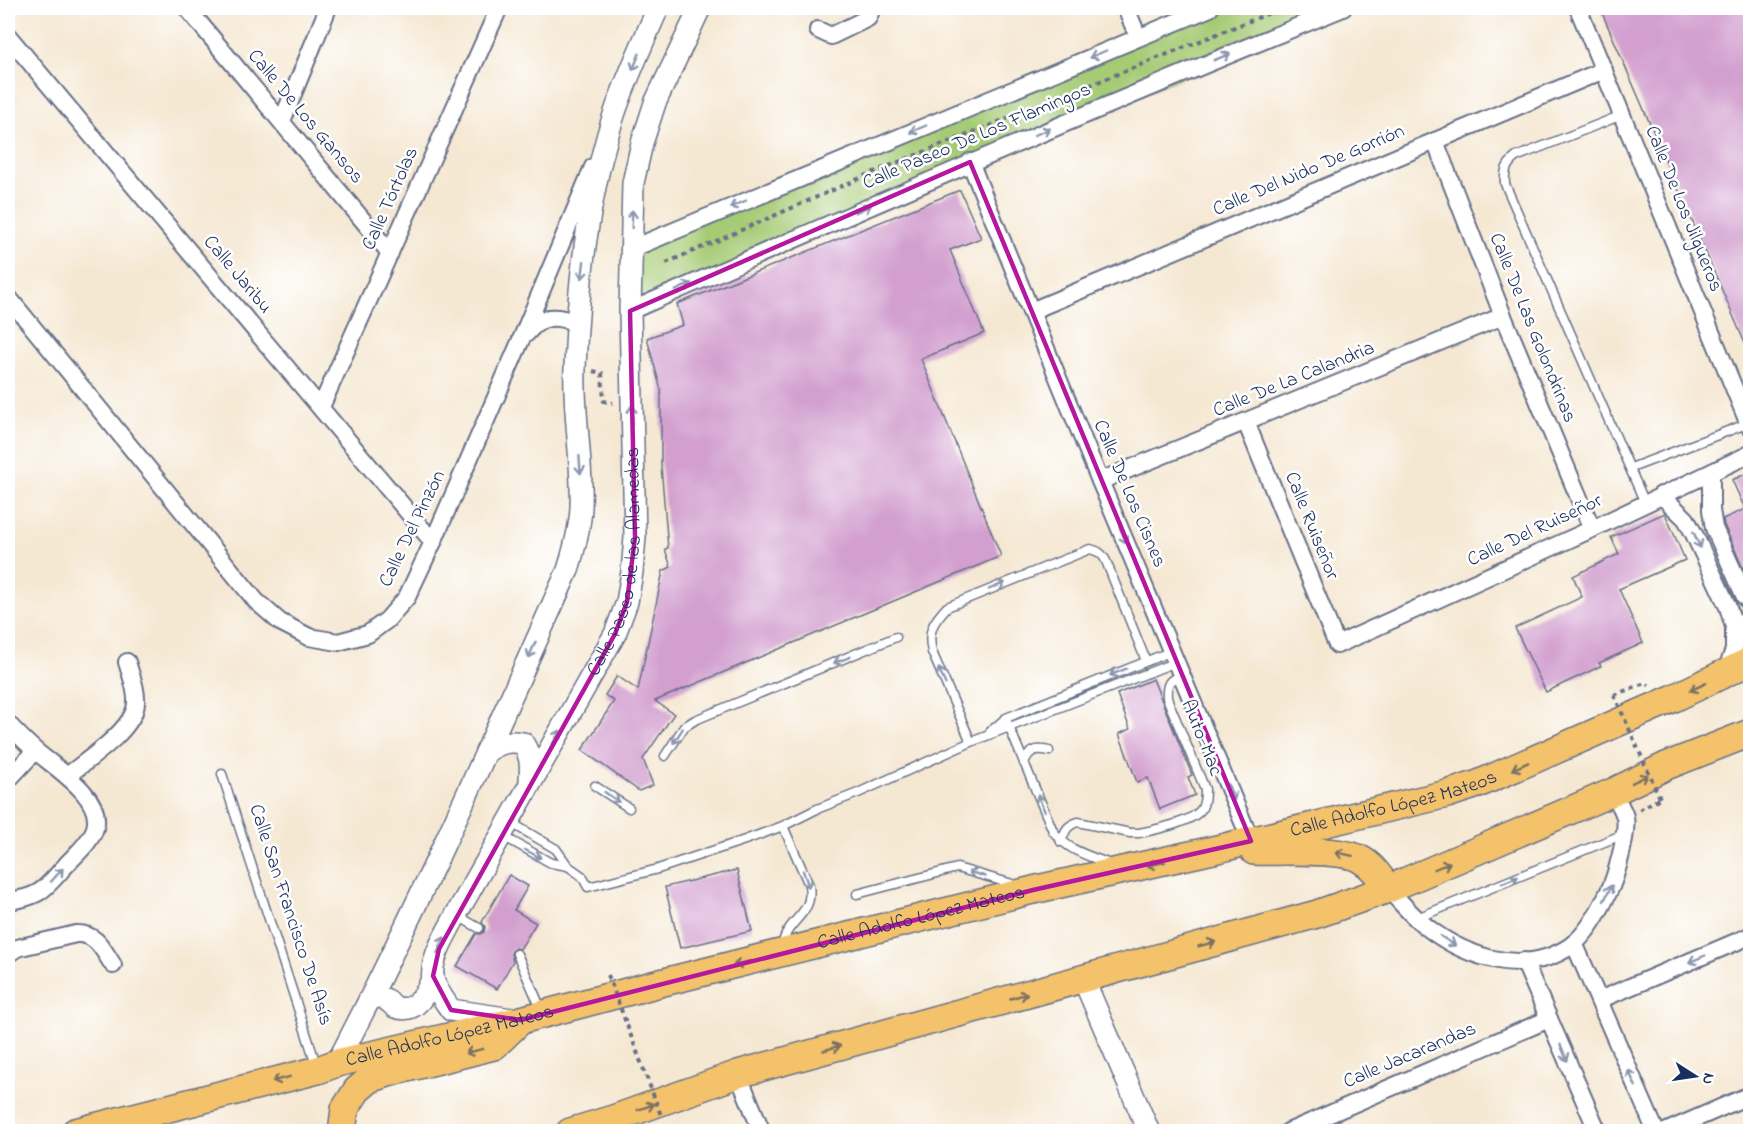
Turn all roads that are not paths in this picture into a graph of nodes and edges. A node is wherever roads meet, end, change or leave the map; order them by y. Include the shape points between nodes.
1 (187, 8) edge
2 (328, 8) edge
3 (499, 8) edge
4 (658, 8) edge
5 (700, 8) edge
6 (872, 8) edge
7 (1126, 8) edge
8 (1210, 8) edge
9 (1343, 8) edge
10 (1578, 8) edge
11 (818, 30) dead end
12 (8, 36) edge
13 (1138, 37) junction
14 (1604, 70) junction
15 (1622, 116) junction
16 (612, 121) junction
17 (282, 122) junction
18 (1435, 141) junction
19 (970, 162) junction
20 (632, 249) junction
21 (390, 253) junction
22 (8, 297) edge
23 (630, 311) junction
24 (1031, 311) junction
25 (1503, 316) junction
26 (578, 323) junction
27 (520, 342) junction
28 (321, 407) junction
29 (1246, 422) junction
30 (1750, 425) edge
31 (1750, 454) edge
32 (1631, 468) junction
33 (1711, 473) junction
34 (1100, 482) junction
35 (1661, 495) junction
36 (1645, 503) junction
37 (1592, 529) junction
38 (433, 542) junction
39 (1750, 603) edge
40 (1750, 619) edge
41 (1734, 627) junction
42 (896, 637) dead end
43 (1337, 645) joint
44 (1146, 661) junction
45 (1750, 661) edge
46 (127, 662) dead end
47 (1177, 663) junction
48 (1725, 674) junction
49 (1750, 715) edge
50 (1006, 718) junction
51 (8, 724) edge
52 (1009, 728) junction
53 (1750, 733) edge
54 (983, 738) junction
55 (971, 742) junction
56 (35, 751) junction
57 (1049, 751) dead end
58 (486, 752) junction
59 (665, 756) dead end
60 (1024, 763) junction
61 (1666, 766) junction
62 (222, 774) dead end
63 (67, 776) junction
64 (8, 780) edge
65 (529, 784) junction
66 (595, 786) dead end
67 (1613, 792) junction
68 (629, 808) dead end
69 (783, 826) junction
70 (504, 828) junction
71 (1624, 834) junction
72 (1251, 841) junction
73 (1061, 842) junction
74 (1213, 850) junction
75 (568, 866) junction
76 (1124, 870) junction
77 (1388, 889) junction
78 (1033, 890) junction
79 (857, 894) dead end
80 (8, 901) edge
81 (456, 915) junction
82 (1416, 918) junction
83 (479, 928) dead end
84 (1750, 936) edge
85 (1574, 944) junction
86 (8, 954) edge
87 (517, 954) dead end
88 (779, 954) junction
89 (1524, 961) junction
90 (113, 965) dead end
91 (433, 976) junction
92 (1083, 978) junction
93 (373, 994) junction
94 (1599, 1000) junction
95 (532, 1017) junction
96 (1550, 1019) junction
97 (328, 1067) junction
98 (738, 1074) junction
99 (1750, 1095) edge
100 (617, 1125) edge
101 (75, 1131) edge
102 (342, 1131) edge
103 (570, 1131) edge
104 (762, 1131) edge
105 (1149, 1131) edge
106 (1288, 1131) edge
107 (1598, 1131) edge
108 (1656, 1131) edge
109 (1665, 1131) edge

1 - 17 street, Calle De Los Gansos
2 - 17 street
3 - 21 street, Calle Tórtolas
4 -> 16 street, Calle Paseo de las Alamedas
20 -> 5 street, Calle Paseo de las Alamedas via 633,183 642,143 655,103
6 - 11 street via 868,18 831,36
7 - 13 street
8 - 13 street, Calle Paseo De Los Flamingos
19 -> 9 street, Calle Paseo De Los Flamingos
10 - 14 street, Calle De Los Jilgueros
12 - 28 street, Calle Jaribu
13 -> 20 street, Calle Paseo De Los Flamingos
14 - 15 street, Calle De Los Jilgueros
14 - 18 street, Calle Del Nido De Gorrión
15 - 30 street, Calle De Los Jilgueros
15 - 32 lane via 1516,157 1504,173 1505,184
16 -> 26 street, Calle Paseo de las Alamedas via 589,222
16 - 27 street, Calle Del Pinzón
17 - 21 street, Calle De Los Gansos
18 - 24 street, Calle Del Nido De Gorrión
18 - 25 street, Calle De Las Golondrinas
23 -> 19 street, Calle Paseo De Los Flamingos
19 - 24 street, Calle De Los Cisnes
20 - 23 street, Calle Paseo de las Alamedas
21 - 28 street, Calle Tórtolas
22 - 38 street, Calle Del Pinzón via 256,601 279,622 309,637 338,642 368,634 407,597
65 -> 23 street, Calle Paseo de las Alamedas via 615,634 627,602 635,537
24 - 34 street, Calle De Los Cisnes
25 - 29 street, Calle De La Calandria
25 - 37 street, Calle De Las Golondrinas
26 - 27 street via 543,318
26 -> 58 street, Calle Paseo de las Alamedas via 575,399 582,481 576,543 568,570
27 - 38 street, Calle Del Pinzón
28 - 38 street, Calle Jaribu
29 - 34 street, Calle De La Calandria
29 - 43 street, Calle Ruiseñor
30 - 32 lane
31 - 33 street, Calle Del Ruiseñor
32 - 36 lane
33 - 35 street, Calle Del Ruiseñor
33 - 39 street via 1714,528
34 -> 47 street, Calle De Los Cisnes
35 - 36 street, Calle Del Ruiseñor
35 -> 41 street via 1686,519
36 - 37 street, Calle Del Ruiseñor
37 - 43 street, Calle Del Ruiseñor
40 - 41 street
41 - 48 street via 1734,650
42 -> 59 lane via 695,720 684,727
44 - 47 lane
44 -> 50 lane
55 -> 44 lane via 929,641 937,617 947,607 1090,549 1102,553 1107,561
45 - 48 main road, Calle Adolfo López Mateos
46 - 63 street via 136,688 133,718 123,731
47 - 52 lane
47 -> 72 street, Calle De Los Cisnes
47 - 73 lane, Auto-Mac via 1166,687 1167,698 1205,789 1201,810 1193,818 1139,833 1078,822 1070,824
48 -> 72 main road, Calle Adolfo López Mateos via 1478,784
49 - 61 main road
50 - 52 lane
50 - 54 lane
51 - 56 street
52 - 54 lane
52 - 60 lane
53 - 61 main road
54 - 55 lane
55 - 69 lane
56 - 63 street
56 - 64 street
57 - 60 lane via 1032,751
58 - 65 street via 500,743 524,743 530,753
58 - 93 street, Calle Paseo de las Alamedas
73 -> 60 lane
67 -> 61 main road
62 - 97 lane, Calle San Francisco De Asís
80 -> 63 street via 40,893 88,841 95,828 96,813 91,801
65 - 70 street, Calle Paseo de las Alamedas
66 -> 68 lane
67 - 71 street via 1625,818
77 -> 67 main road
69 - 75 lane via 658,869 588,887 582,876
69 -> 88 lane via 811,896 808,907 787,932
70 -> 75 lane via 550,863
70 - 75 lane via 556,849
70 - 81 street, Calle Paseo de las Alamedas
82 -> 71 lane
85 -> 71 street via 1596,916 1613,883
72 - 74 main road, Calle Adolfo López Mateos
73 - 76 lane
74 -> 76 main road, Calle Adolfo López Mateos
77 -> 74 main road via 1375,869 1358,858 1335,852
76 - 78 main road, Calle Adolfo López Mateos
77 - 82 street
92 -> 77 main road via 1317,914
78 -> 79 lane via 957,868
78 - 88 main road, Calle Adolfo López Mateos
81 - 83 lane
91 -> 81 street, Calle Paseo de las Alamedas via 439,949
82 -> 89 street via 1458,947 1481,957
84 -> 94 street
85 - 89 street via 1551,957
85 - 94 street
86 - 90 street via 16,948 85,933 98,942
87 - 95 lane
88 -> 95 main road, Calle Adolfo López Mateos
89 - 96 street
91 - 93 street, Calle Paseo de las Alamedas via 417,1005 395,1007
91 - 95 street via 451,1010
98 -> 92 main road
92 - 105 street
93 - 97 street, Calle Paseo de las Alamedas
108 -> 94 street
95 - 97 main road, Calle Adolfo López Mateos
95 -> 102 main road via 494,1046 370,1079 345,1109
96 - 106 street, Calle Jacarandas
96 -> 107 street
97 -> 101 main road, Calle Adolfo López Mateos
100 -> 98 main road
98 - 104 street
99 - 109 street
100 - 103 main road

